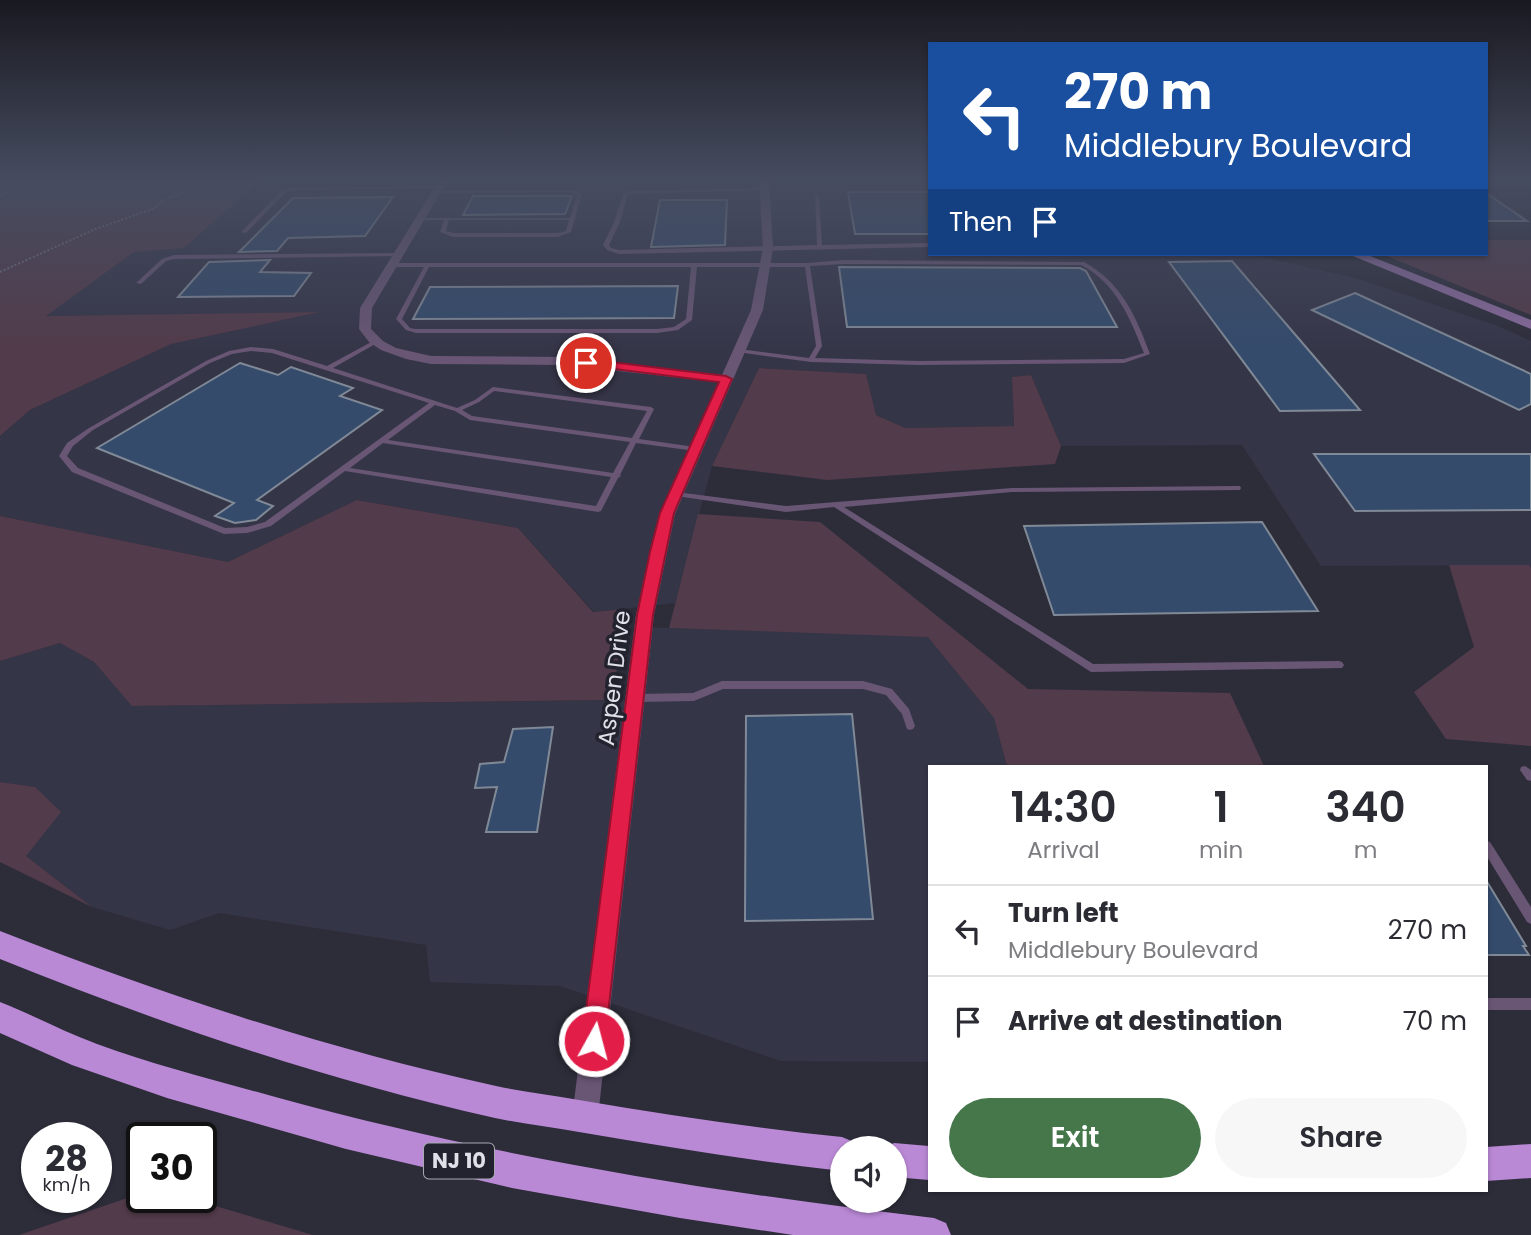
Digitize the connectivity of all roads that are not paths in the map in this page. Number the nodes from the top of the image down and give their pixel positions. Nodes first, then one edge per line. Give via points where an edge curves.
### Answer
1 (409, 238) edge
2 (610, 238) edge
3 (766, 238) edge
4 (819, 238) edge
5 (928, 245) edge
6 (820, 247) junction
7 (767, 256) junction
8 (1359, 256) edge
9 (395, 260) junction
10 (694, 265) junction
11 (807, 265) junction
12 (427, 266) junction
13 (139, 283) dead end
14 (1531, 325) edge
15 (375, 342) junction
16 (739, 351) junction
17 (811, 360) junction
18 (328, 368) junction
19 (726, 379) junction
20 (433, 403) junction
21 (457, 410) junction
22 (382, 441) junction
23 (636, 441) junction
24 (695, 449) junction
25 (344, 469) junction
26 (617, 476) junction
27 (1237, 488) dead end
28 (676, 494) junction
29 (837, 506) junction
30 (1339, 665) dead end
31 (637, 698) junction
32 (910, 726) dead end
33 (1488, 849) edge
34 (1531, 918) edge
35 (0, 945) edge
36 (1488, 1004) edge
37 (1531, 1004) edge
38 (0, 1017) edge
39 (585, 1117) junction
40 (830, 1152) edge
41 (907, 1161) edge
42 (1531, 1161) edge
43 (928, 1163) edge
44 (1488, 1164) edge
45 (934, 1235) edge

1 - 9 street
2 - 7 lane via 606,245 619,252
3 - 7 street, Aspen Drive
4 - 6 lane
5 - 6 lane
6 - 7 lane
7 - 10 lane
7 - 11 lane
7 - 16 street, Aspen Drive via 757,310
8 - 14 street
9 - 12 lane
9 - 13 lane via 174,257 164,260
9 - 15 street via 362,315 364,328
10 - 12 lane
10 - 12 lane via 689,320 676,329 472,333 416,331 400,319
11 - 17 lane via 819,346
11 - 17 lane via 1083,263 1096,268 1112,285 1147,354 1124,360
15 - 18 lane
15 - 19 street via 423,359 561,361
16 - 17 lane
16 - 19 street, Aspen Drive
18 - 20 lane
18 - 25 lane via 273,351 231,352 91,429 63,456 75,470 223,531 268,524
19 - 24 street, Aspen Drive
20 - 21 lane
20 - 22 lane
21 - 23 lane via 470,418
21 - 23 lane via 493,389 650,409
22 - 25 lane
22 - 26 lane
23 - 24 lane
23 - 26 lane
24 - 28 street, Aspen Drive
25 - 26 lane via 598,509
27 - 29 lane via 1012,490
28 - 29 lane via 786,509
28 - 31 street, Aspen Drive via 657,552
29 - 30 lane via 1091,668
31 - 32 lane via 694,698 722,685 863,685 890,692 906,712
31 - 39 street, Aspen Drive
33 - 34 lane
35 - 39 highway via 175,1013 268,1043 498,1103
36 - 37 lane
38 - 45 highway, NJ 10 via 74,1051 216,1097 429,1155 600,1189 802,1221
39 - 40 highway
41 - 43 highway
42 - 44 highway

